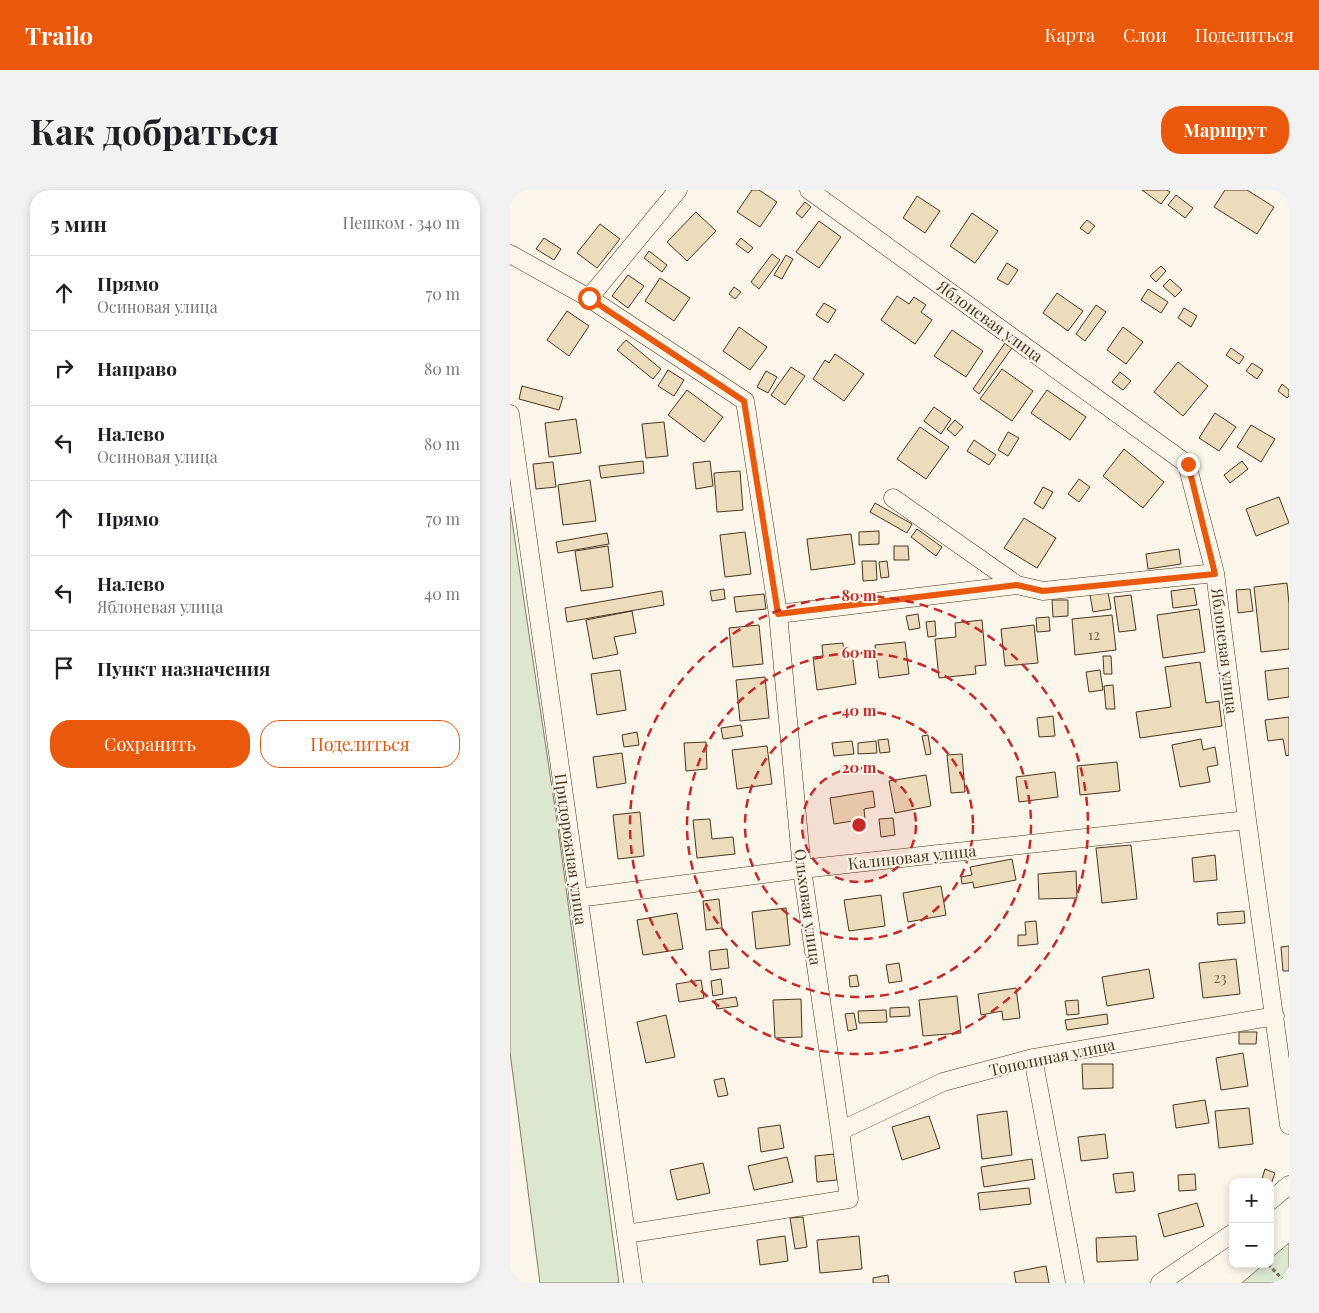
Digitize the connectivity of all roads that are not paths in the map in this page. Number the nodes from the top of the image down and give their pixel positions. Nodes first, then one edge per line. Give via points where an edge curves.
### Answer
1 (678, 190) edge
2 (808, 190) edge
3 (510, 254) edge
4 (589, 298) junction
5 (510, 414) edge
6 (893, 498) dead end
7 (1215, 574) junction
8 (1017, 585) junction
9 (778, 614) junction
10 (1247, 820) junction
11 (802, 869) junction
12 (578, 898) junction
13 (1274, 1016) junction
14 (1033, 1058) junction
15 (1289, 1125) edge
16 (840, 1131) junction
17 (1289, 1185) edge
18 (1274, 1198) edge
19 (626, 1234) junction
20 (1229, 1236) edge
21 (632, 1283) edge
22 (1075, 1283) edge
23 (1160, 1283) edge

1 - 4 street
2 - 7 street, Яблоневая улица via 1188,464
3 - 4 street
4 - 9 street, Ольховая улица via 744,401
5 - 12 street, Придорожная улица
6 - 8 street
7 - 8 street via 1043,591
7 - 10 street, Яблоневая улица
8 - 9 street
9 - 11 street, Ольховая улица
10 - 11 street, Калиновая улица
10 - 13 street, Яблоневая улица
11 - 12 street, Калиновая улица
11 - 16 street, Ольховая улица
12 - 19 street, Придорожная улица
13 - 14 street, Тополиная улица
13 - 15 street, Яблоневая улица
14 - 16 street, Тополиная улица via 943,1082
14 - 22 street
16 - 19 street, Ольховая улица via 849,1199
17 - 18 street
19 - 21 street, Придорожная улица
20 - 23 street

